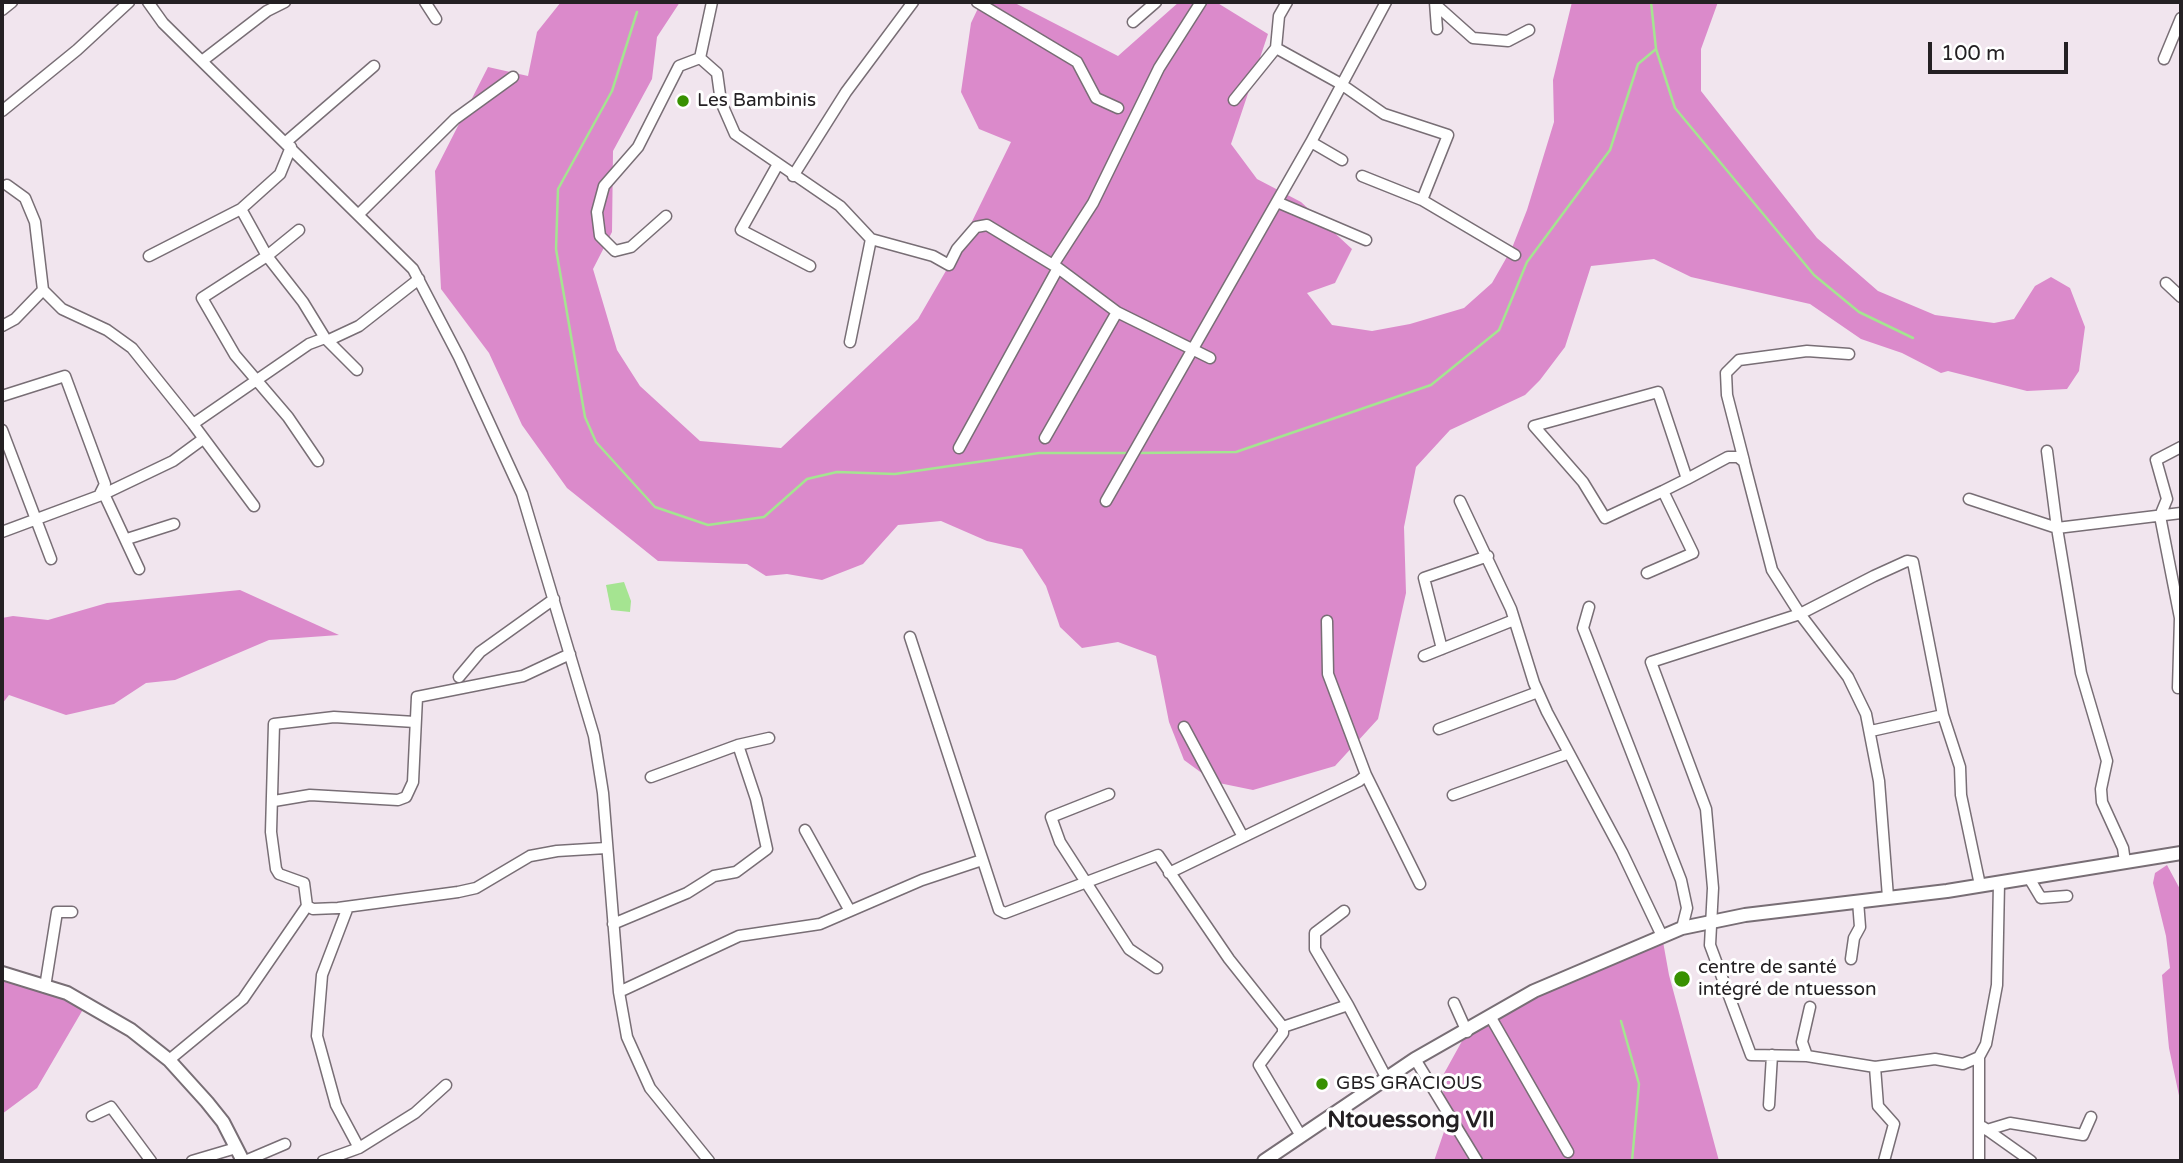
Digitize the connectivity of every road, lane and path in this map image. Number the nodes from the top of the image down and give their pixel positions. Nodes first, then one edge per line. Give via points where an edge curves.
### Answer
1 (12, 2) edge
2 (129, 2) edge
3 (148, 2) edge
4 (285, 2) edge
5 (425, 2) edge
6 (712, 2) edge
7 (914, 2) edge
8 (977, 2) edge
9 (1156, 2) edge
10 (1201, 2) edge
11 (1287, 2) edge
12 (1386, 2) edge
13 (1435, 4) edge
14 (2, 10) edge
15 (2181, 18) edge
16 (436, 19) dead end
17 (1133, 22) dead end
18 (1437, 29) dead end
19 (1529, 30) dead end
20 (1276, 48) junction
21 (700, 58) junction
22 (2164, 59) dead end
23 (202, 61) junction
24 (374, 66) dead end
25 (513, 77) dead end
26 (1341, 84) junction
27 (1234, 100) dead end
28 (1118, 108) dead end
29 (2, 111) edge
30 (1311, 142) junction
31 (288, 144) junction
32 (1342, 160) dead end
33 (778, 164) junction
34 (793, 176) junction
35 (1362, 176) dead end
36 (7, 185) dead end
37 (1422, 200) junction
38 (1277, 202) junction
39 (242, 209) junction
40 (359, 214) junction
41 (666, 216) dead end
42 (299, 230) dead end
43 (871, 239) junction
44 (1366, 240) dead end
45 (1515, 255) dead end
46 (149, 256) dead end
47 (267, 256) junction
48 (810, 266) dead end
49 (1055, 266) junction
50 (419, 279) junction
51 (2166, 283) dead end
52 (43, 290) junction
53 (2181, 297) edge
54 (1117, 312) junction
55 (2, 327) edge
56 (327, 339) junction
57 (850, 342) dead end
58 (1194, 348) junction
59 (1849, 355) dead end
60 (1210, 358) dead end
61 (357, 370) dead end
62 (258, 379) junction
63 (2, 396) edge
64 (193, 424) junction
65 (2, 430) edge
66 (1045, 438) dead end
67 (203, 439) junction
68 (2181, 447) edge
69 (959, 449) dead end
70 (2047, 451) dead end
71 (318, 461) dead end
72 (1744, 462) junction
73 (1687, 479) junction
74 (1663, 491) junction
75 (102, 494) junction
76 (1969, 499) dead end
77 (1107, 501) dead end
78 (1460, 501) dead end
79 (254, 506) dead end
80 (2181, 513) edge
81 (2160, 516) junction
82 (36, 518) junction
83 (174, 523) dead end
84 (2057, 528) junction
85 (2, 532) edge
86 (127, 539) junction
87 (1488, 556) junction
88 (51, 559) dead end
89 (139, 569) dead end
90 (1647, 573) dead end
91 (554, 600) junction
92 (1590, 607) dead end
93 (1800, 614) junction
94 (1514, 620) junction
95 (1327, 621) dead end
96 (910, 637) dead end
97 (1442, 649) junction
98 (570, 654) junction
99 (1424, 656) dead end
100 (458, 677) dead end
101 (2178, 688) dead end
102 (1538, 692) junction
103 (1943, 716) junction
104 (415, 722) junction
105 (1184, 727) dead end
106 (1439, 729) dead end
107 (1871, 732) junction
108 (769, 738) dead end
109 (738, 745) junction
110 (1567, 754) junction
111 (1366, 775) junction
112 (651, 777) dead end
113 (1109, 794) dead end
114 (1453, 795) dead end
115 (274, 801) junction
116 (805, 830) dead end
117 (1243, 837) junction
118 (607, 848) junction
119 (2181, 853) edge
120 (982, 860) junction
121 (2125, 862) junction
122 (1169, 873) junction
123 (2029, 878) junction
124 (1086, 882) junction
125 (1999, 883) junction
126 (1420, 884) dead end
127 (1980, 885) junction
128 (2067, 896) dead end
129 (1888, 897) junction
130 (1858, 901) junction
131 (307, 906) junction
132 (348, 907) junction
133 (850, 911) junction
134 (1344, 911) dead end
135 (72, 912) dead end
136 (1712, 920) junction
137 (613, 924) junction
138 (1682, 928) junction
139 (1662, 936) junction
140 (1852, 959) dead end
141 (1157, 968) dead end
142 (2, 973) edge
143 (45, 986) junction
144 (619, 992) junction
145 (1454, 1003) dead end
146 (1348, 1005) junction
147 (1810, 1007) dead end
148 (1490, 1016) junction
149 (1283, 1027) junction
150 (1467, 1032) junction
151 (1772, 1055) junction
152 (1807, 1056) junction
153 (1979, 1057) junction
154 (1415, 1059) junction
155 (169, 1060) junction
156 (1875, 1066) junction
157 (1387, 1079) junction
158 (446, 1085) dead end
159 (1769, 1105) dead end
160 (92, 1116) dead end
161 (2091, 1117) dead end
162 (1983, 1127) junction
163 (1301, 1136) junction
164 (285, 1144) dead end
165 (236, 1148) junction
166 (359, 1148) junction
167 (1568, 1152) dead end
168 (151, 1161) edge
169 (192, 1161) edge
170 (244, 1161) edge
171 (323, 1161) edge
172 (709, 1161) edge
173 (1265, 1161) edge
174 (1476, 1161) edge
175 (1884, 1161) edge
176 (1979, 1161) edge
177 (2031, 1161) edge

1 - 14 street
2 - 29 street
3 - 23 street
4 - 23 street
5 - 16 street
6 - 21 street
7 - 34 street via 846,92
8 - 28 street via 1077,62 1096,98
9 - 17 street
10 - 49 street via 1159,68 1093,202
11 - 20 street via 1279,16
12 - 26 street
13 - 18 street
13 - 19 street via 1473,38 1508,41
15 - 22 street
20 - 26 street
20 - 27 street
21 - 33 street via 717,73 721,102 735,134
21 - 41 street via 678,66 638,147 604,186 597,212 600,236 615,251 631,247
23 - 31 street
24 - 31 street
25 - 40 street via 455,119
26 - 30 street
26 - 37 street via 1384,114 1447,135
30 - 32 street
30 - 38 street
31 - 39 street via 280,174
31 - 40 street
33 - 34 street
33 - 48 street via 741,230
34 - 43 street via 840,206
35 - 37 street
36 - 52 street via 25,198 35,222
37 - 45 street
38 - 44 street
38 - 58 street
39 - 46 street
39 - 47 street
40 - 50 street
42 - 47 street
43 - 49 street via 949,265 957,248 983,225
43 - 57 street
47 - 56 street
47 - 62 street via 202,298 235,355
49 - 54 street
49 - 69 street
50 - 56 street via 359,326
50 - 91 street via 513,472
51 - 53 street
52 - 55 street
52 - 64 street via 62,309 107,330 132,348
54 - 58 street
54 - 66 street
56 - 61 street
56 - 62 street via 309,344
58 - 60 street
58 - 77 street
59 - 72 street via 1807,351 1739,360 1726,373
62 - 64 street
62 - 71 street
63 - 75 street via 65,376 105,484
64 - 67 street
65 - 82 street
67 - 75 street via 173,461
67 - 79 street
68 - 81 street via 2156,460 2167,499
70 - 84 street
72 - 73 street via 1728,457
72 - 93 street via 1772,570
73 - 74 street
73 - 74 street via 1658,391 1534,426 1583,482 1605,518
74 - 90 street via 1693,553
75 - 82 street
75 - 86 street
76 - 84 street
78 - 87 street
80 - 81 street
81 - 84 street
81 - 101 street via 2180,618
82 - 85 street
82 - 88 street
83 - 86 street
84 - 121 street via 2081,673 2107,761 2102,802
86 - 89 street
87 - 94 street
87 - 97 street via 1424,578
91 - 98 street
91 - 100 street via 480,652
92 - 138 street via 1583,628 1681,880 1687,908
93 - 103 street via 1874,576 1913,562
93 - 107 street via 1860,696
93 - 136 street via 1651,662 1706,809
94 - 97 street
94 - 102 street
95 - 111 street via 1328,674
96 - 120 street
97 - 99 street
98 - 104 street via 523,676 416,697
98 - 118 street via 598,754
102 - 106 street
102 - 110 street
103 - 107 street
103 - 127 street via 1960,767 1961,795
104 - 115 street via 414,782 406,797 310,795
104 - 115 street via 334,717 274,724
105 - 117 street
107 - 129 street via 1882,801
108 - 109 street
109 - 112 street
109 - 137 street via 767,849 736,872 714,876 687,893
110 - 114 street
110 - 139 street
111 - 117 street
111 - 126 street
113 - 124 street via 1051,817 1060,842
115 - 131 street via 271,832 276,869 304,883
116 - 133 street
117 - 122 street
118 - 132 street via 530,856 470,890
118 - 137 street
119 - 121 street
120 - 124 street via 1003,913
120 - 133 street
121 - 123 street
122 - 124 street via 1153,854
122 - 149 street
123 - 125 street
123 - 128 street via 2041,898
124 - 141 street via 1129,949
125 - 127 street
125 - 153 street via 1997,985 1986,1044
127 - 129 street
129 - 130 street
130 - 136 street
130 - 140 street via 1860,927
131 - 132 street
131 - 155 street via 243,999
132 - 166 street via 322,975 317,1036 337,1105
133 - 144 street via 820,924 739,936
134 - 146 street via 1315,933 1315,949
135 - 143 street via 57,912
136 - 138 street
136 - 151 street via 1710,945 1751,1055
137 - 144 street
138 - 139 street
139 - 148 street via 1534,991
142 - 143 street
143 - 155 street via 113,1019
144 - 172 street via 638,1066 679,1127
145 - 150 street
146 - 149 street
146 - 157 street
147 - 152 street via 1801,1042
148 - 150 street
148 - 167 street
149 - 163 street via 1259,1065
150 - 154 street
151 - 152 street
151 - 159 street
152 - 156 street
153 - 156 street via 1964,1063 1935,1059
153 - 162 street
154 - 157 street
154 - 174 street
155 - 165 street via 221,1119
156 - 175 street via 1878,1106 1894,1124
157 - 163 street
158 - 166 street via 415,1113
160 - 168 street via 111,1107
161 - 162 street via 2083,1135 2010,1123
162 - 176 street
162 - 177 street
163 - 173 street
164 - 170 street
165 - 169 street
165 - 170 street
166 - 171 street

